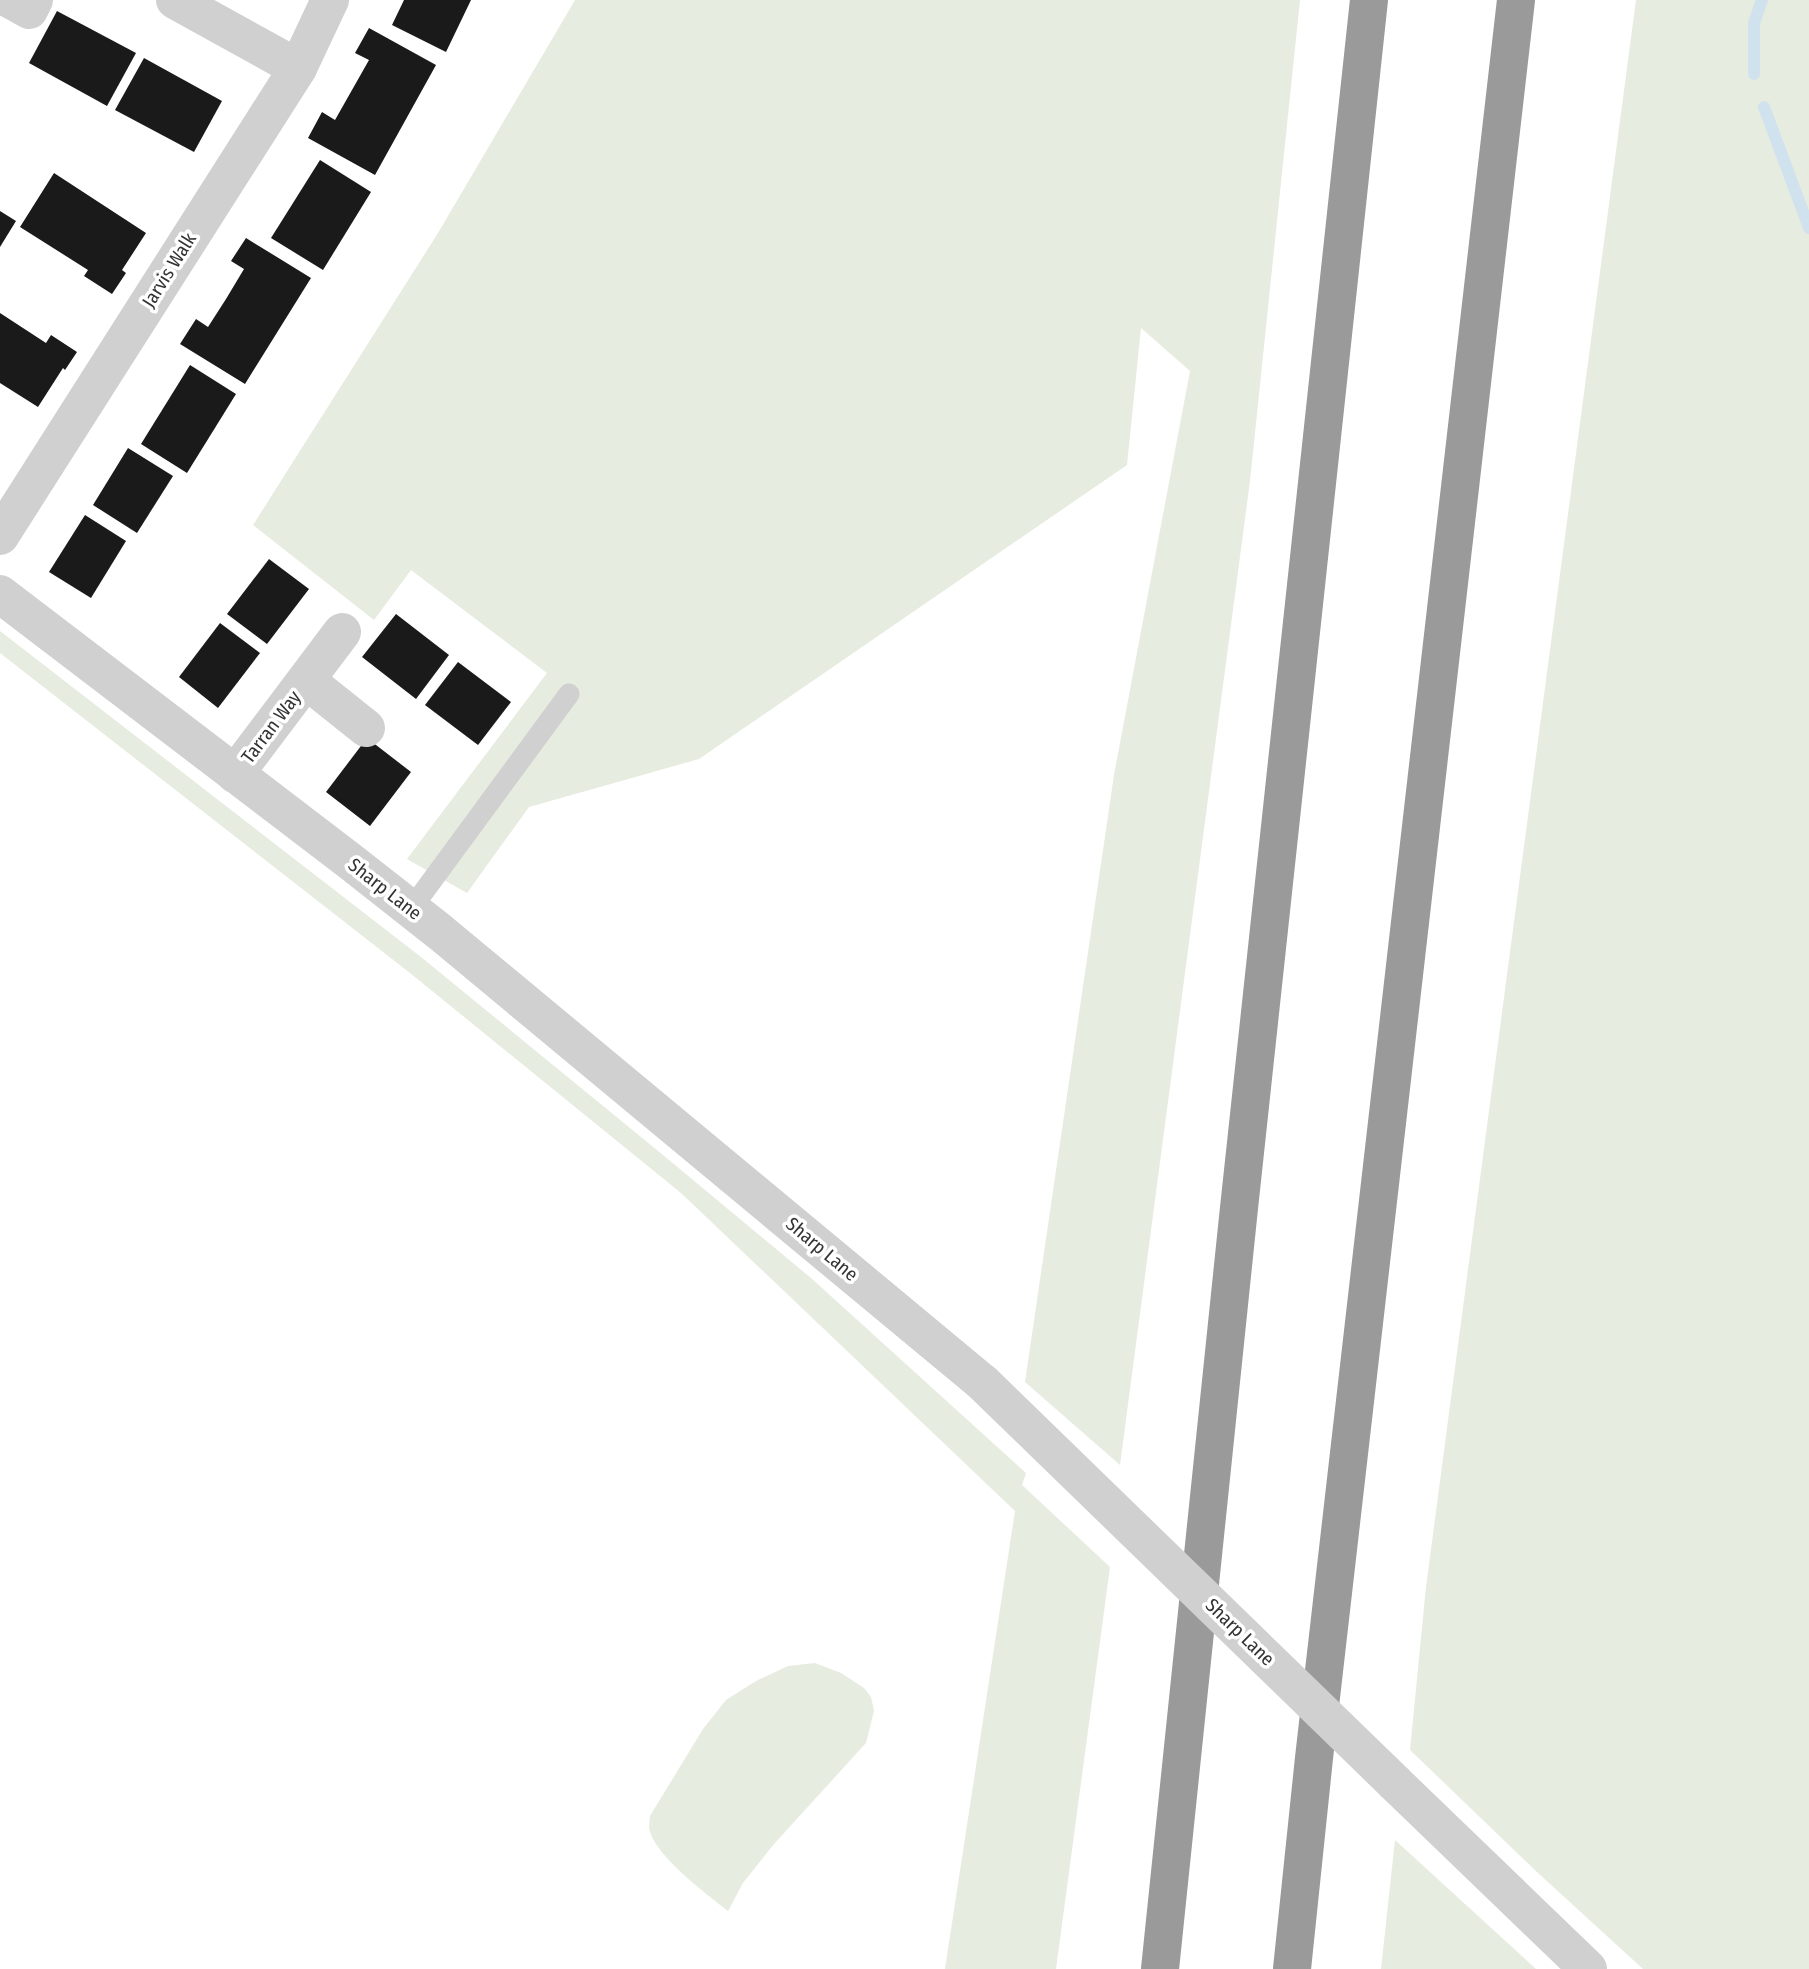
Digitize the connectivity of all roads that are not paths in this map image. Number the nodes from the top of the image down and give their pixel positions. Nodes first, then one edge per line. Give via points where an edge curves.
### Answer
1 (10, 0) edge
2 (34, 0) edge
3 (175, 0) edge
4 (330, 0) edge
5 (1369, 0) edge
6 (1516, 0) edge
7 (298, 68) junction
8 (0, 536) edge
9 (0, 594) edge
10 (342, 632) dead end
11 (306, 680) junction
12 (569, 694) dead end
13 (366, 728) dead end
14 (235, 774) junction
15 (411, 909) junction
16 (1160, 1969) edge
17 (1293, 1969) edge
18 (1588, 1969) edge

1 - 2 street via 29,10
3 - 7 street
4 - 7 street, Jarvis Walk
5 - 16 highway
6 - 17 highway
7 - 8 street, Jarvis Walk
9 - 14 street, Sharp Lane
10 - 11 street, Tarran Way
11 - 13 street, Tarran Way
11 - 14 street, Tarran Way
12 - 15 lane
14 - 15 street, Sharp Lane
15 - 18 street, Sharp Lane, bridge via 983,1383

